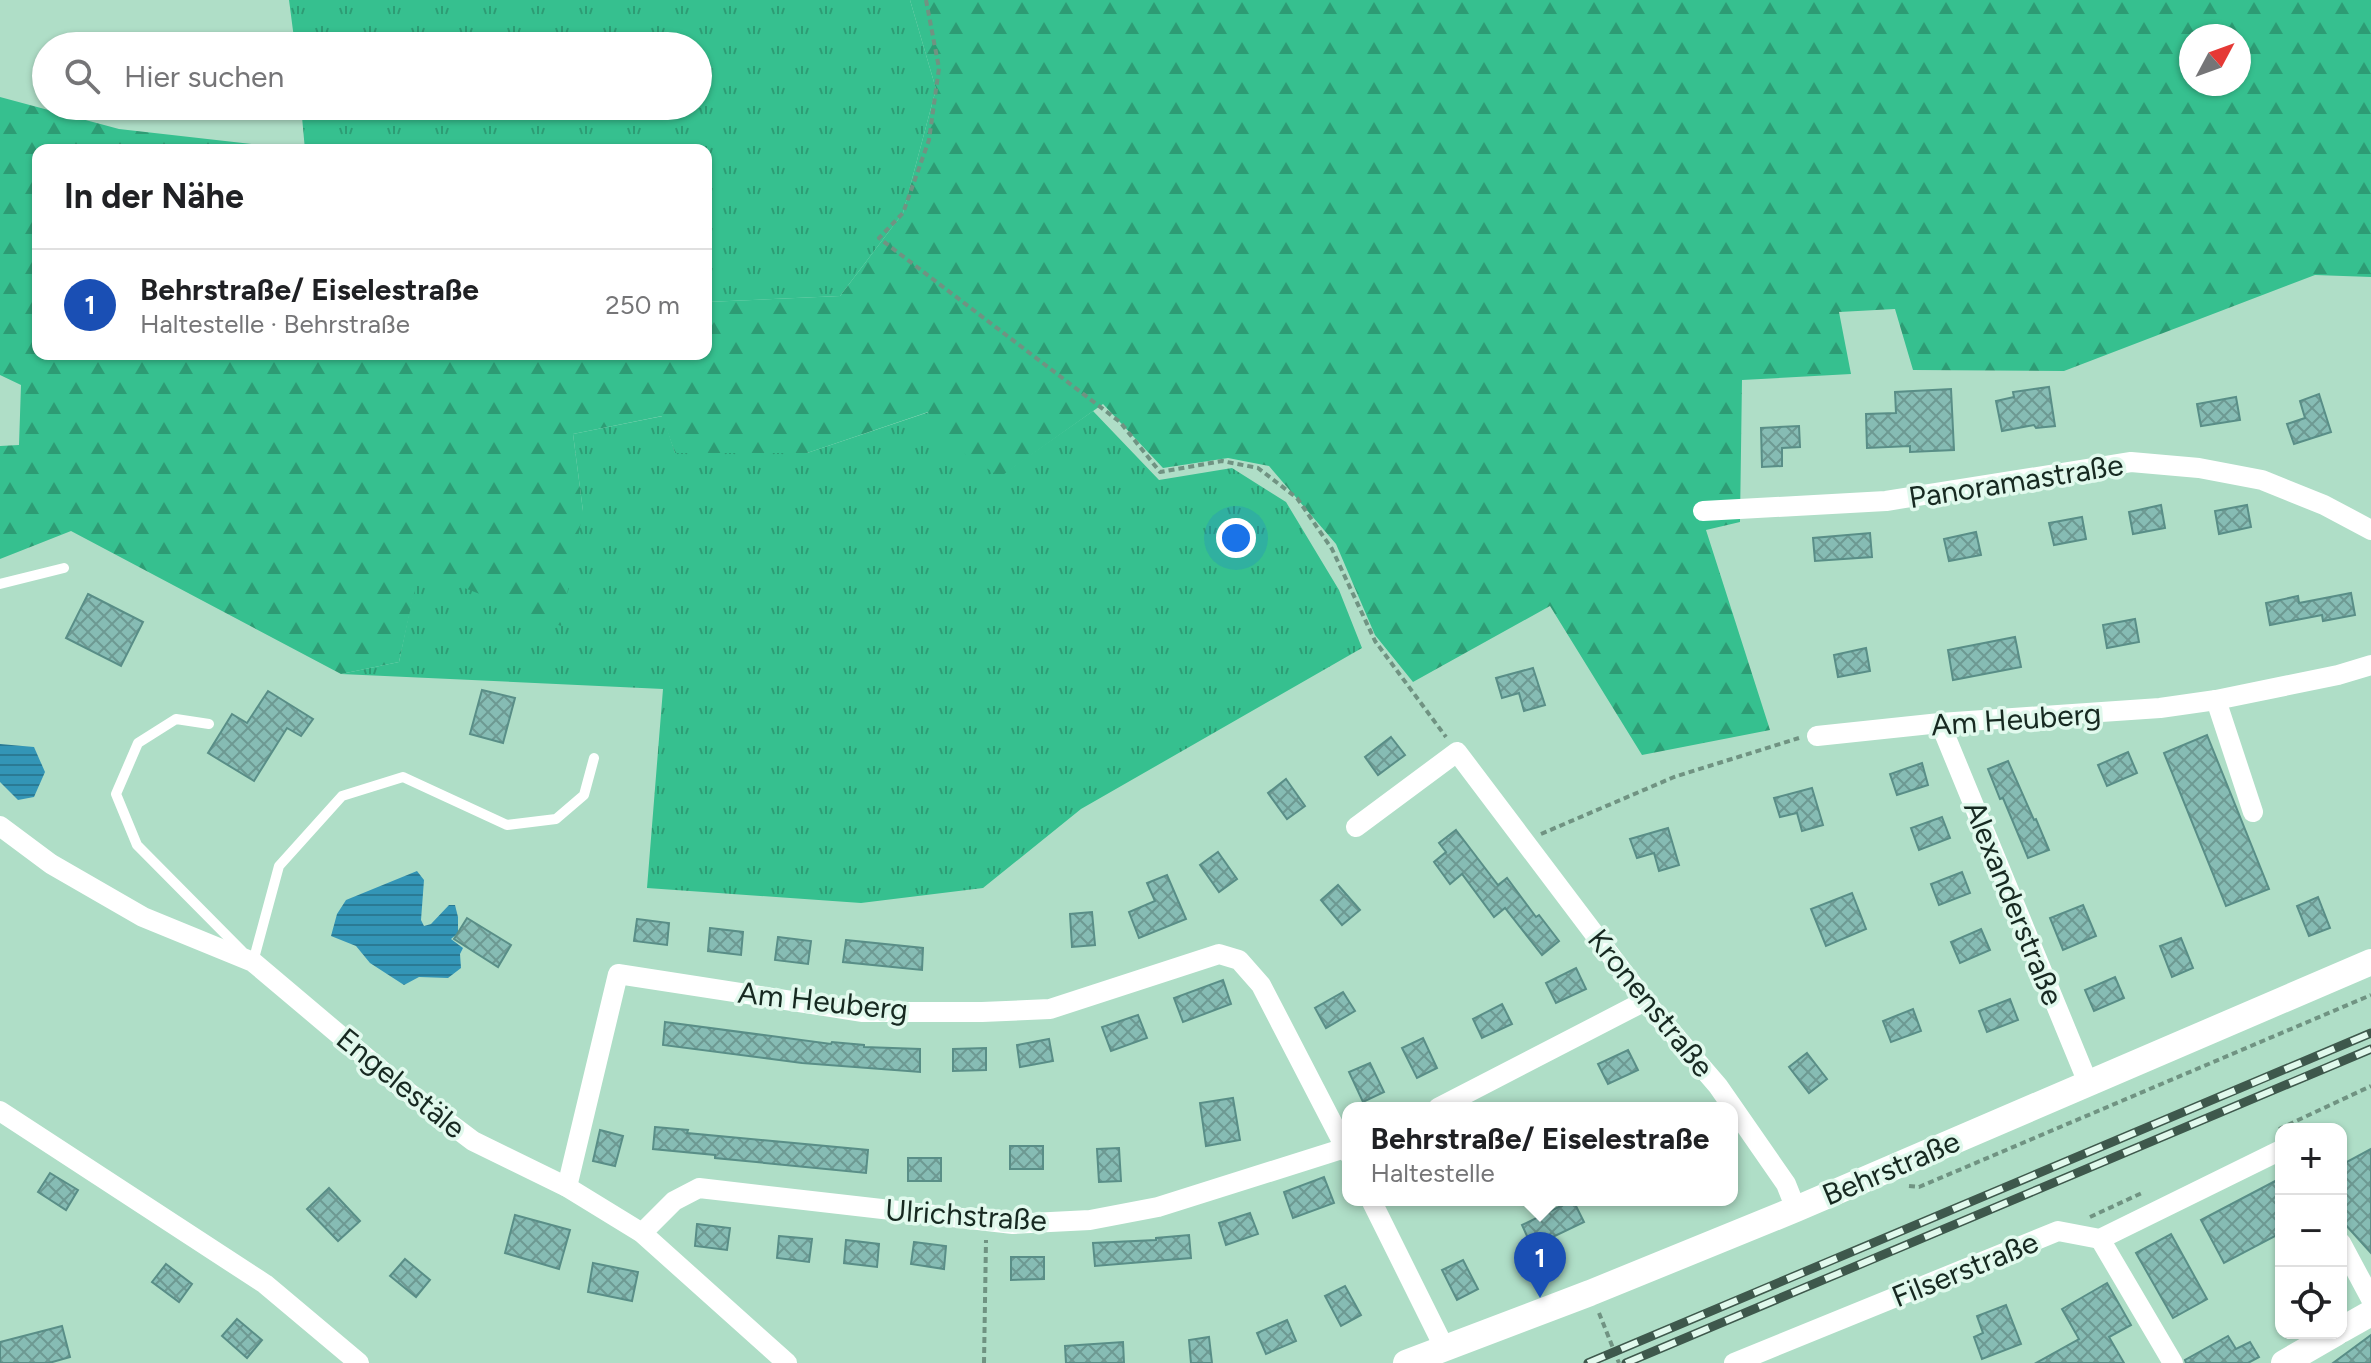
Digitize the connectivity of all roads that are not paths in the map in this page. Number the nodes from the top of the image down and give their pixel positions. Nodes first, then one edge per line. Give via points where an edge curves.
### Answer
1 (1703, 511) dead end
2 (2371, 530) edge
3 (64, 568) dead end
4 (0, 584) edge
5 (2371, 665) edge
6 (2216, 700) junction
7 (1940, 723) junction
8 (209, 724) dead end
9 (1817, 736) road end
10 (594, 758) dead end
11 (2253, 812) dead end
12 (0, 826) edge
13 (1356, 827) dead end
14 (253, 962) junction
15 (2371, 962) edge
16 (1645, 1001) junction
17 (2088, 1083) junction
18 (1450, 1102) edge
19 (1729, 1102) edge
20 (0, 1111) edge
21 (1738, 1115) edge
22 (1342, 1140) edge
23 (1342, 1152) edge
24 (2275, 1153) edge
25 (567, 1187) junction
26 (1374, 1206) edge
27 (1796, 1209) junction
28 (642, 1233) junction
29 (2100, 1239) junction
30 (2347, 1254) edge
31 (2371, 1299) edge
32 (2371, 1313) edge
33 (2347, 1327) edge
34 (2326, 1339) edge
35 (1445, 1349) junction
36 (359, 1363) edge
37 (787, 1363) edge
38 (1406, 1363) edge
39 (1734, 1363) edge
40 (2173, 1363) edge
41 (2284, 1363) edge

1 - 2 street, Panoramastraße via 1886,501 2131,462 2262,480
3 - 4 lane
5 - 6 street, Am Heuberg
6 - 7 street, Am Heuberg
6 - 11 street
7 - 9 street, Am Heuberg
7 - 17 street, Alexanderstraße
8 - 14 lane via 176,719 138,743 116,794 137,845
10 - 14 lane via 584,795 556,819 507,825 403,777 342,796 279,866
12 - 14 street, Engelestäle via 51,864 143,917
13 - 16 street, Kronenstraße via 1457,752
14 - 25 street, Engelestäle via 473,1141
15 - 17 street, Behrstraße
16 - 18 street
16 - 19 street, Kronenstraße
17 - 27 street, Behrstraße
20 - 36 street via 265,1284
21 - 27 street, Kronenstraße via 1786,1184
22 - 25 street, Am Heuberg via 1261,985 1239,960 1219,954 1050,1009 982,1012 863,1012 618,974
23 - 28 street, Ulrichstraße via 1158,1207 1090,1220 1013,1224 699,1188 674,1201
24 - 29 street
25 - 28 street, Engelestäle
26 - 35 street
27 - 35 street, Behrstraße
28 - 37 street, Engelestäle
29 - 39 street, Filserstraße via 2058,1231
29 - 40 street
30 - 31 street
32 - 33 street
34 - 41 street
35 - 38 street, Behrstraße

